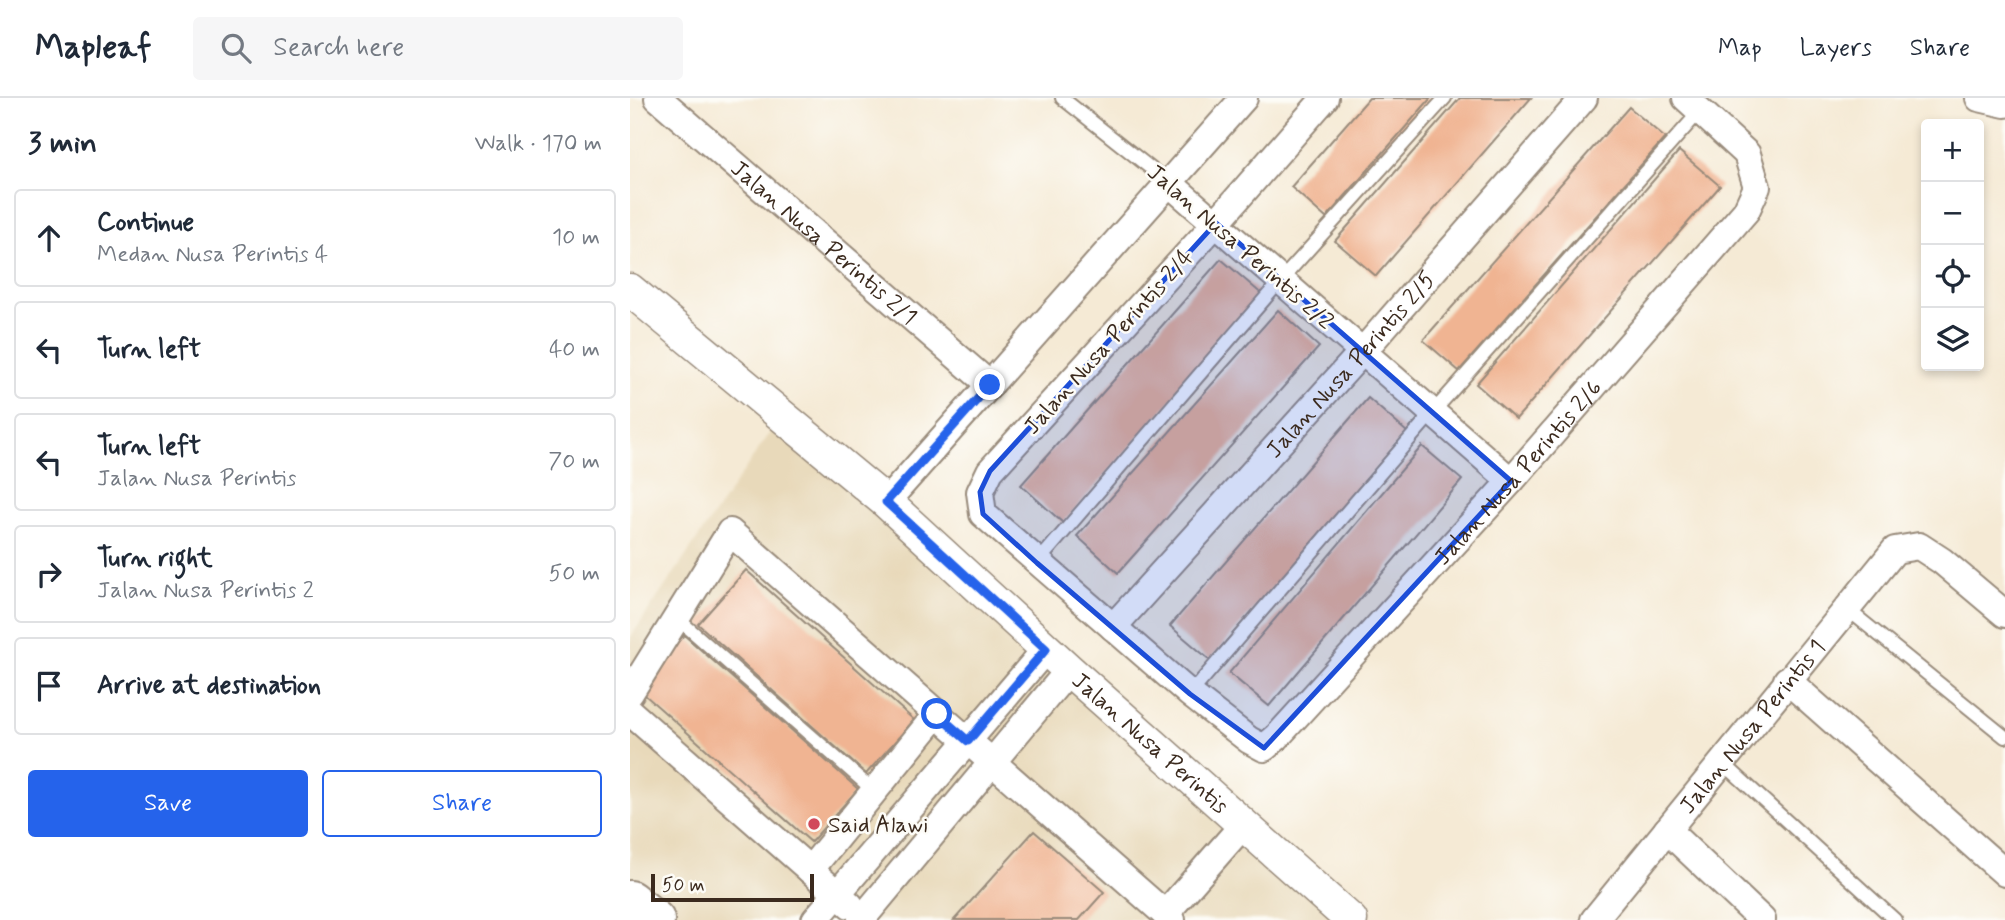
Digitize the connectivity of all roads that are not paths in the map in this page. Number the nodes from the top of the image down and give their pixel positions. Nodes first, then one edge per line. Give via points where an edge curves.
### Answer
1 (658, 98) edge
2 (1062, 98) edge
3 (1244, 98) edge
4 (1325, 98) edge
5 (1445, 98) edge
6 (1584, 98) edge
7 (1979, 98) edge
8 (2005, 104) edge
9 (1693, 105) edge
10 (1168, 182) junction
11 (1216, 223) junction
12 (1281, 280) junction
13 (630, 290) edge
14 (1363, 351) junction
15 (990, 385) junction
16 (1433, 412) junction
17 (1511, 481) junction
18 (886, 502) junction
19 (1037, 564) junction
20 (1846, 608) junction
21 (2005, 614) edge
22 (677, 618) junction
23 (1113, 627) junction
24 (1046, 649) junction
25 (1069, 670) junction
26 (1787, 680) junction
27 (630, 693) edge
28 (1190, 694) junction
29 (630, 712) edge
30 (937, 714) junction
31 (2005, 737) edge
32 (968, 741) junction
33 (993, 762) junction
34 (1722, 762) junction
35 (874, 791) junction
36 (1243, 825) junction
37 (1667, 830) junction
38 (810, 870) junction
39 (2005, 873) edge
40 (837, 894) junction
41 (630, 900) edge
42 (1159, 915) edge
43 (864, 919) edge
44 (1597, 919) edge
45 (655, 920) edge
46 (815, 920) edge
47 (1351, 920) edge
48 (1762, 920) edge
49 (1895, 920) edge

1 - 15 street, Jalan Nusa Perintis 2/1
2 - 10 lane, Jalan Nusa Perintis 2/2
3 - 10 street
4 - 11 street, Jalan Nusa Perintis 2/4
5 - 12 lane
6 - 14 street, Jalan Nusa Perintis 2/5
7 - 8 street
9 - 16 lane
9 - 17 street, Jalan Nusa Perintis 2/6 via 1747,154 1757,187 1746,211
10 - 11 street, Jalan Nusa Perintis 2/2
10 - 15 street
11 - 12 street, Jalan Nusa Perintis 2/2
11 - 19 street, Jalan Nusa Perintis 2/4 via 990,471 980,492 983,514
12 - 14 street, Jalan Nusa Perintis 2/2
12 - 19 lane
13 - 18 street, Jalan Nusa Perintis
14 - 16 street, Jalan Nusa Perintis 2/2
14 - 23 street, Jalan Nusa Perintis 2/5
15 - 18 street
16 - 17 street, Jalan Nusa Perintis 2/2
16 - 28 lane
17 - 28 street, Jalan Nusa Perintis 2/6 via 1264,748
18 - 24 street, Jalan Nusa Perintis
19 - 23 street
20 - 21 street, Jalan Nusa Perintis 1 via 1895,550 1919,546
20 - 26 street, Jalan Nusa Perintis 1
20 - 31 lane
22 - 27 street
22 - 30 street via 730,532
22 - 35 lane
23 - 28 street
24 - 25 street, Jalan Nusa Perintis
24 - 32 street
25 - 33 street
25 - 36 street, Jalan Nusa Perintis
26 - 34 street, Jalan Nusa Perintis 1
26 - 39 street
29 - 38 street
30 - 32 street
30 - 35 street
32 - 33 street
32 - 40 street
33 - 42 street
33 - 43 street
34 - 37 street, Jalan Nusa Perintis 1
34 - 49 lane
35 - 38 street
36 - 42 street
36 - 47 street, Jalan Nusa Perintis
37 - 44 street, Jalan Nusa Perintis 1
37 - 48 street
38 - 40 street
40 - 43 street
40 - 46 street
41 - 45 main road

